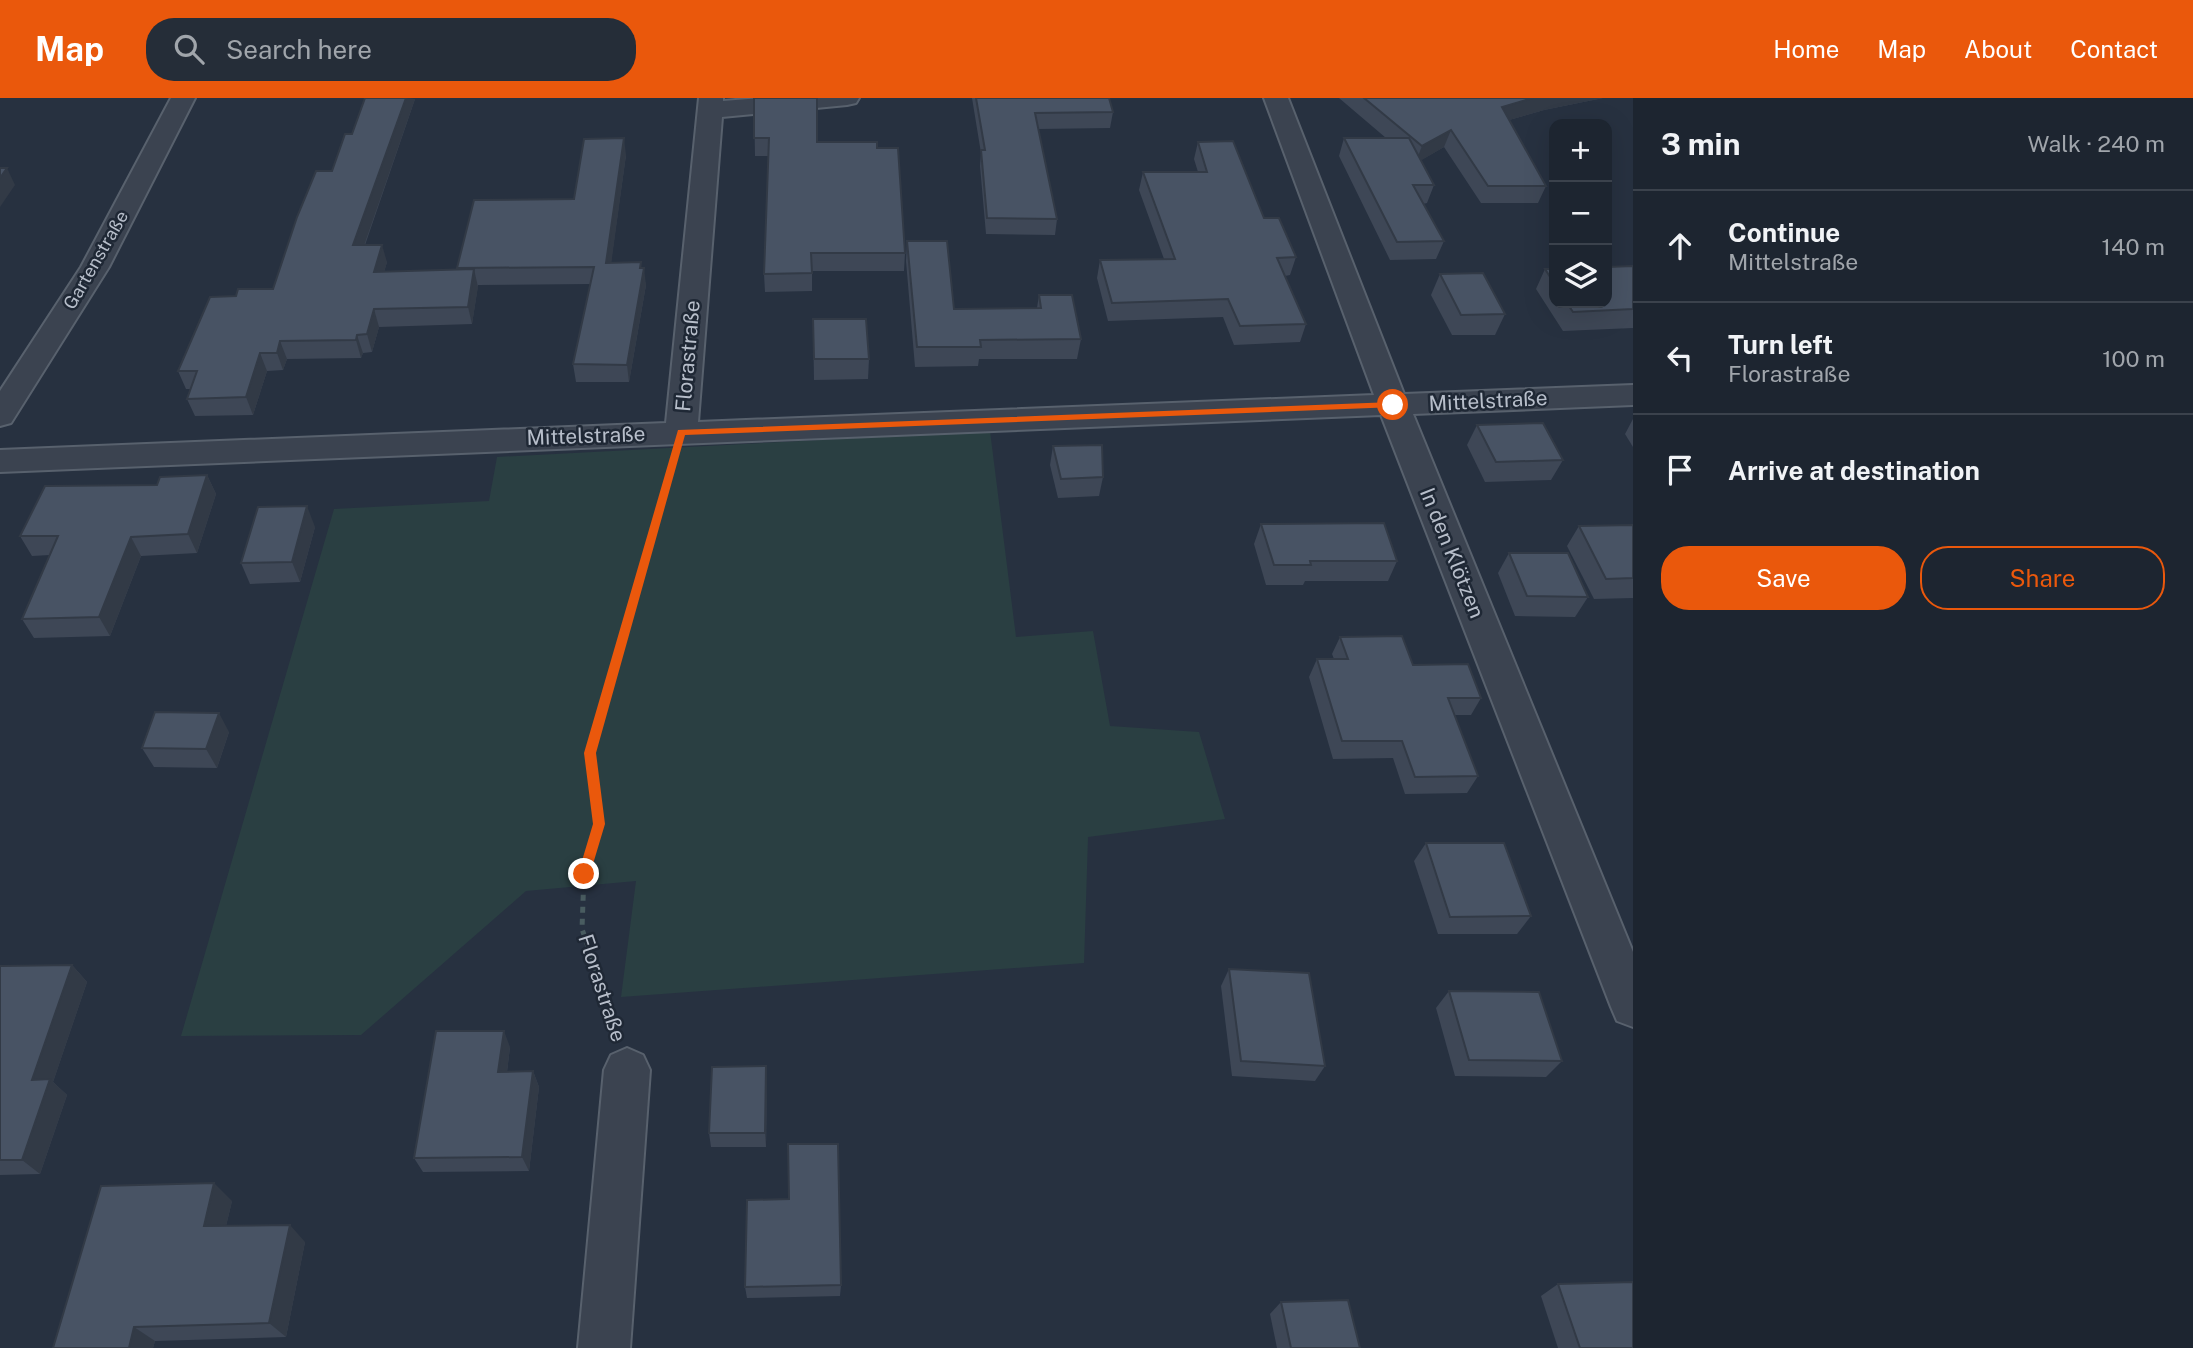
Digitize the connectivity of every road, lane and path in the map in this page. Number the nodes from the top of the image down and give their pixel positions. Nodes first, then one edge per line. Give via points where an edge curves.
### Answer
1 (183, 98) edge
2 (847, 98) edge
3 (1276, 98) edge
4 (710, 104) edge
5 (1633, 394) edge
6 (1393, 405) junction
7 (0, 416) edge
8 (681, 432) junction
9 (0, 461) edge
10 (1633, 1007) edge
11 (627, 1070) joint
12 (604, 1348) edge

1 - 7 street, Gartenstraße via 95,267
2 - 4 street
3 - 6 street, In den Klötzen
4 - 8 street, Florastraße
5 - 6 street, Mittelstraße
6 - 8 street, Mittelstraße
6 - 10 street, In den Klötzen
8 - 9 street, Mittelstraße
8 - 11 path, Florastraße via 590,753 599,824 584,874 582,929
11 - 12 street, Florastraße

